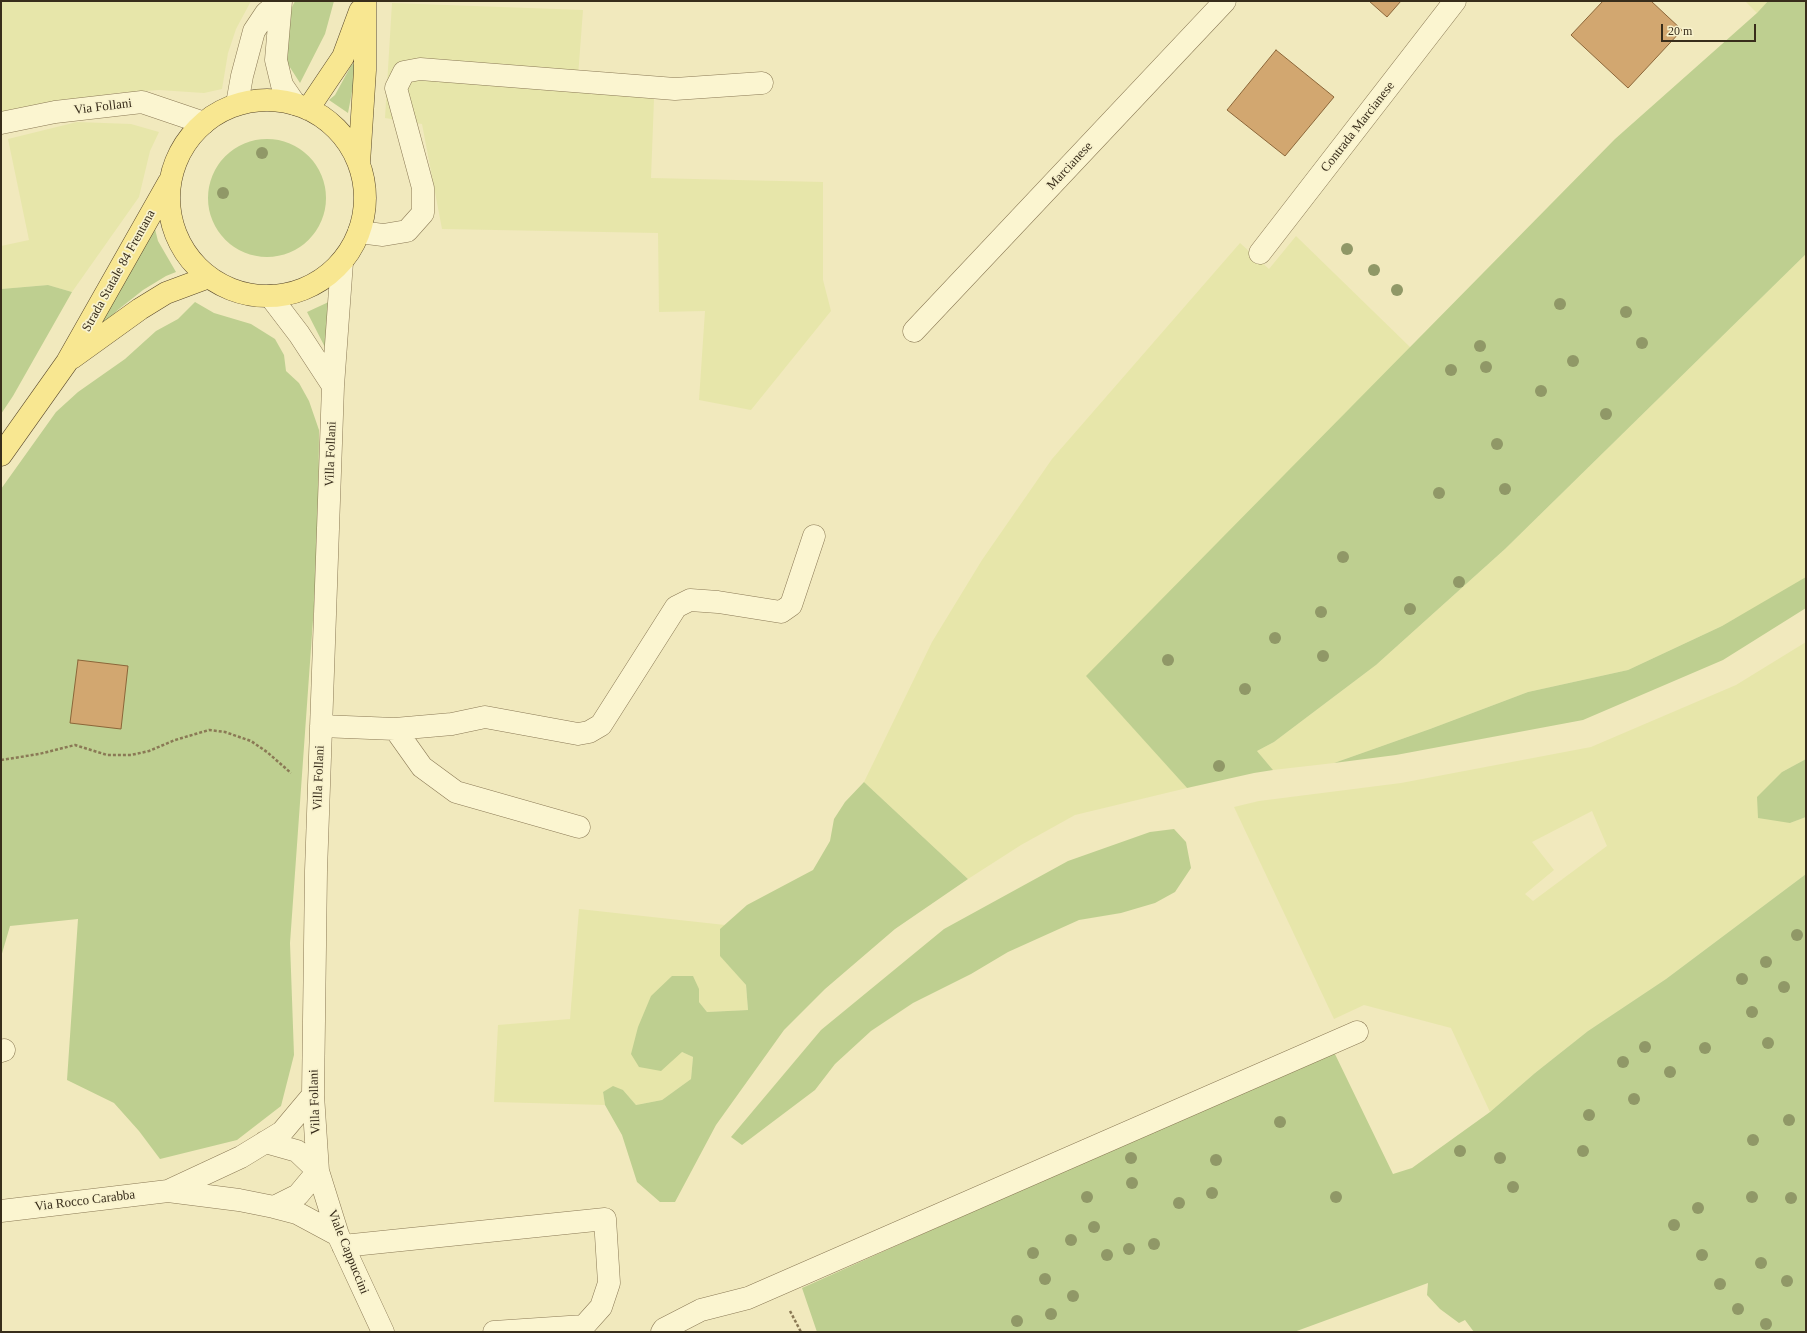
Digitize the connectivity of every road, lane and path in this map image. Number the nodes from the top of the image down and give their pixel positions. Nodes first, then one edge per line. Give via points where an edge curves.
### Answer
1 (281, 1) edge
2 (365, 1) edge
3 (1225, 1) edge
4 (1455, 1) edge
5 (762, 83) dead end
6 (237, 104) junction
7 (301, 106) junction
8 (1, 123) edge
9 (204, 123) junction
10 (359, 163) junction
11 (170, 179) junction
12 (359, 232) junction
13 (1260, 253) dead end
14 (342, 262) junction
15 (209, 277) junction
16 (270, 296) junction
17 (914, 332) dead end
18 (67, 362) junction
19 (333, 386) junction
20 (1, 455) edge
21 (814, 536) dead end
22 (321, 726) junction
23 (395, 729) junction
24 (1, 760) edge
25 (319, 783) junction
26 (579, 827) dead end
27 (1357, 1032) dead end
28 (313, 1095) junction
29 (265, 1142) junction
30 (318, 1171) junction
31 (168, 1191) junction
32 (274, 1207) junction
33 (1, 1211) edge
34 (341, 1240) junction
35 (383, 1332) edge
36 (494, 1332) edge
37 (662, 1332) edge

1 - 6 street via 266,13 254,31
1 - 7 street via 276,60 282,85
2 - 7 main road via 343,57
2 - 10 main road via 365,70
3 - 17 street, Marcianese
4 - 13 street, Contrada Marcianese
5 - 12 street via 675,89 420,69 404,72 396,88 423,188 423,213 407,231 384,235
6 - 7 main road via 265,100
6 - 9 main road via 219,112
7 - 10 main road via 330,122 347,140
8 - 9 street, Via Follani via 55,112 142,102
9 - 11 main road via 182,148
10 - 12 main road via 365,186 365,209
11 - 15 main road via 169,207 176,234 189,258
11 - 18 main road, Strada Statale 84 Frentana
12 - 14 main road
14 - 16 main road via 321,280 296,291
14 - 19 street, Villa Follani
15 - 16 main road via 238,291
15 - 18 main road, Strada Statale 84 Frentana via 166,293
16 - 19 street
18 - 20 main road, Strada Statale 84 Frentana
19 - 22 street, Villa Follani
21 - 23 street via 791,605 781,612 690,600 676,607 601,725 589,732 578,734 485,717 452,724
22 - 23 street
22 - 25 street, Villa Follani
23 - 26 street via 422,767 456,792
24 - 25 path via 75,745 107,755 131,755 209,730 251,741 293,774
25 - 28 street, Villa Follani
27 - 37 street via 748,1298 701,1310
28 - 29 street, Via Rocco Carabba via 282,1132
28 - 30 street, Villa Follani
29 - 30 street via 297,1151
29 - 31 street, Via Rocco Carabba via 241,1157
30 - 32 street via 298,1195
30 - 34 street, Viale Cappuccini
31 - 32 street, Via Rocco Carabba
31 - 33 street, Via Rocco Carabba
32 - 34 street, Via Rocco Carabba via 297,1213
34 - 35 street, Viale Cappuccini
34 - 36 street via 605,1219 609,1282 601,1307 584,1326

